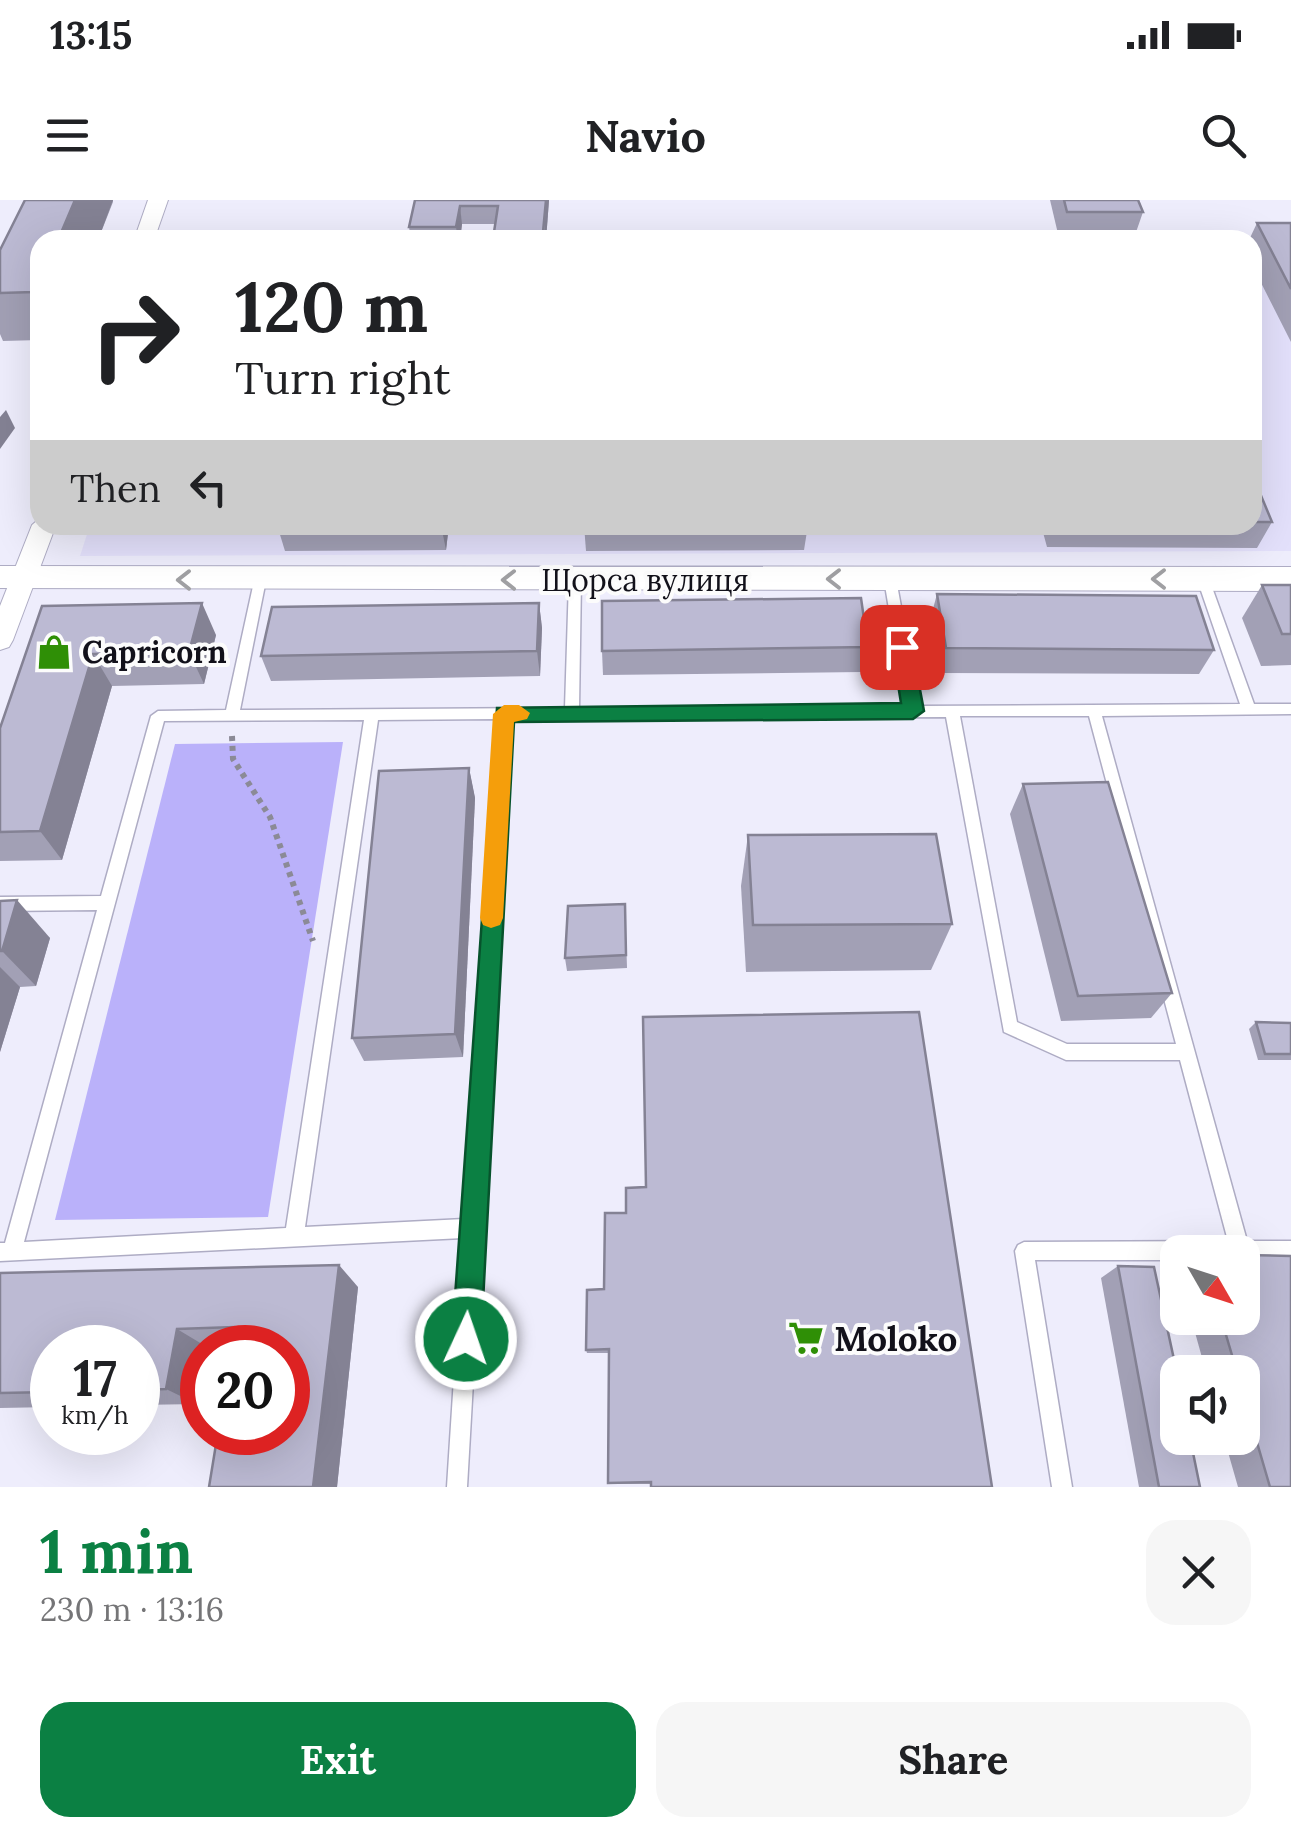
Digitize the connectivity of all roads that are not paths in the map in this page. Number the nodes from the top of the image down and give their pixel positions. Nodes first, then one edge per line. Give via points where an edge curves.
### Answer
1 (158, 200) edge
2 (148, 230) edge
3 (38, 535) edge
4 (12, 579) edge
5 (1203, 579) junction
6 (1291, 579) edge
7 (260, 580) junction
8 (574, 580) junction
9 (890, 580) junction
10 (0, 640) edge
11 (1291, 708) edge
12 (1249, 709) junction
13 (952, 710) junction
14 (1094, 710) junction
15 (913, 711) junction
16 (572, 713) junction
17 (372, 714) junction
18 (504, 714) junction
19 (232, 715) junction
20 (106, 903) junction
21 (0, 904) edge
22 (1186, 1052) junction
23 (473, 1228) junction
24 (1236, 1235) edge
25 (294, 1237) junction
26 (1160, 1250) edge
27 (1260, 1250) edge
28 (1291, 1250) edge
29 (6, 1252) edge
30 (457, 1487) edge
31 (1062, 1487) edge

1 - 2 street
3 - 4 street
7 -> 4 street, Щорса вулиця
4 - 10 street
5 - 6 street, Щорса вулиця
5 -> 9 street, Щорса вулиця
5 - 12 lane
8 -> 7 street, Щорса вулиця
7 - 19 lane
9 -> 8 street, Щорса вулиця
8 - 16 lane
9 - 15 lane
11 - 12 lane
12 - 14 lane
13 - 14 lane
13 - 15 lane
13 - 22 lane via 1010,1027 1066,1052
14 - 22 lane
15 - 16 lane
16 - 18 lane
17 - 18 lane
17 - 19 lane
17 - 25 lane
18 - 23 lane
19 - 20 lane via 158,716
20 - 21 lane
20 - 29 lane
22 - 24 lane
23 - 25 lane
23 - 30 lane
25 - 29 lane
26 - 31 lane via 1024,1251
27 - 28 lane

